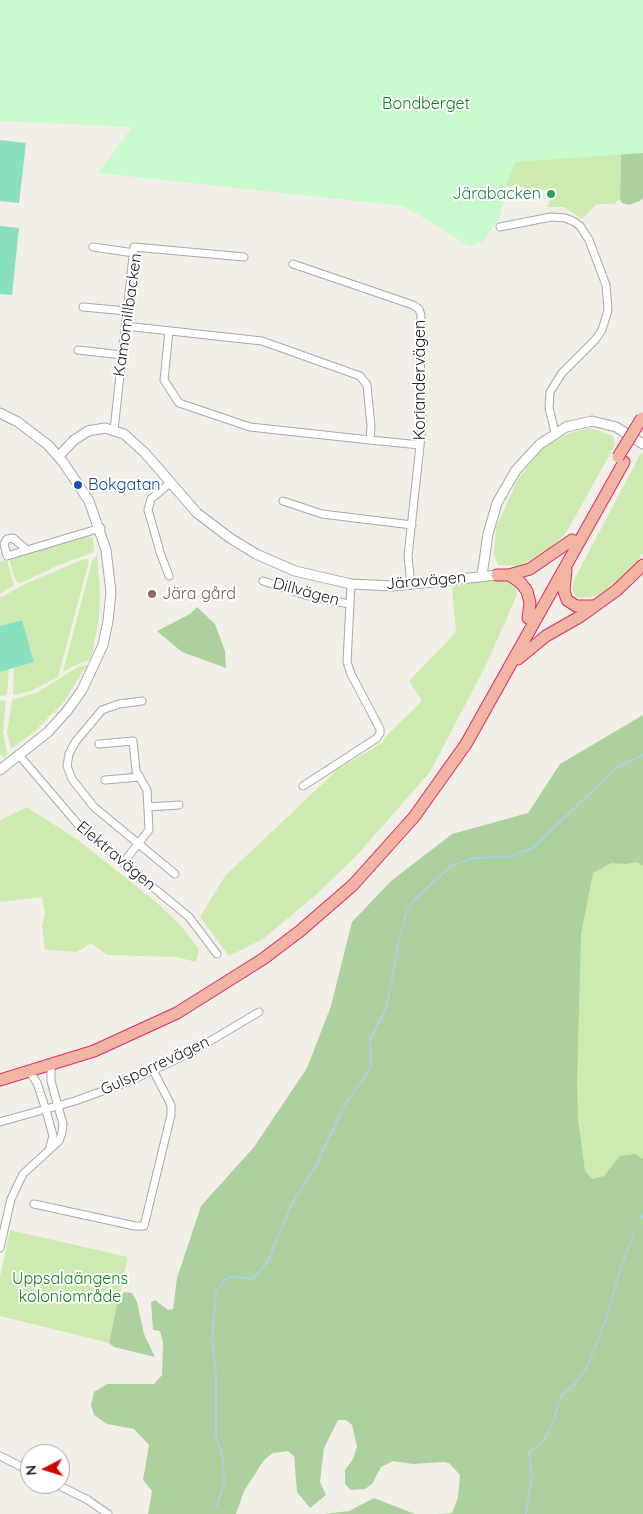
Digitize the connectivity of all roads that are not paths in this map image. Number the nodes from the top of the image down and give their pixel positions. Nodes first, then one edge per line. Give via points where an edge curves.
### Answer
1 (500, 226) dead end
2 (93, 247) dead end
3 (134, 253) junction
4 (244, 257) dead end
5 (293, 264) dead end
6 (83, 307) dead end
7 (127, 311) junction
8 (125, 326) junction
9 (169, 331) junction
10 (78, 350) dead end
11 (122, 355) junction
12 (1, 415) edge
13 (643, 417) edge
14 (114, 430) junction
15 (643, 430) edge
16 (555, 432) junction
17 (370, 440) junction
18 (643, 444) edge
19 (420, 446) junction
20 (59, 456) junction
21 (621, 459) junction
22 (170, 483) junction
23 (283, 500) dead end
24 (412, 525) junction
25 (101, 528) junction
26 (572, 540) junction
27 (27, 550) dead end
28 (567, 565) junction
29 (643, 565) edge
30 (482, 575) junction
31 (497, 575) joint
32 (509, 575) junction
33 (169, 576) dead end
34 (263, 581) dead end
35 (351, 584) junction
36 (411, 586) junction
37 (349, 604) junction
38 (596, 605) junction
39 (528, 618) junction
40 (511, 665) junction
41 (142, 701) dead end
42 (99, 744) dead end
43 (19, 755) junction
44 (0, 770) edge
45 (140, 777) junction
46 (105, 780) dead end
47 (302, 786) dead end
48 (179, 805) dead end
49 (148, 808) junction
50 (138, 844) junction
51 (123, 862) junction
52 (175, 874) dead end
53 (217, 954) dead end
54 (259, 1012) dead end
55 (51, 1066) junction
56 (154, 1070) junction
57 (0, 1072) edge
58 (30, 1072) junction
59 (0, 1080) edge
60 (57, 1106) junction
61 (46, 1110) junction
62 (0, 1122) edge
63 (49, 1149) junction
64 (34, 1204) dead end
65 (0, 1248) edge
66 (0, 1456) edge
67 (20, 1466) edge
68 (70, 1491) edge
69 (108, 1514) edge

1 - 16 street via 551,217 573,221 589,240 606,285 608,310 602,330 562,373 550,392 549,408
2 - 3 street
3 - 4 street, Kamomillbacken via 134,247
3 - 7 street, Kamomillbacken
5 - 19 street, Koriandervägen via 419,309
6 - 7 street
7 - 8 street, Kamomillbacken
8 - 9 street
8 - 11 street, Kamomillbacken
9 - 17 street via 262,341 360,376 366,385
9 - 17 street via 164,380 179,403 250,427
10 - 11 street
11 - 14 street, Kamomillbacken
12 - 20 street via 36,435
13 - 21 highway, bridge
14 - 20 street via 88,431
14 - 22 street, Järavägen via 133,441
15 - 21 highway
16 - 18 street via 574,424 600,422 616,427
16 - 30 street via 516,470 497,503
17 - 19 street
19 - 24 street, Koriandervägen
20 - 25 street via 89,501
21 - 26 highway
21 - 28 highway
22 - 33 street via 151,499 148,510 160,556
22 - 35 street, Järavägen via 197,513 256,554 295,571
23 - 24 street via 322,514
24 - 36 street, Koriandervägen via 408,556
25 - 27 street
25 - 43 street via 111,592 103,645 82,690 67,711 48,732
26 - 32 highway via 537,566
26 - 39 highway
28 - 38 highway via 564,591 567,600 576,606
28 - 40 highway
29 - 38 highway
30 - 31 street, Järavägen
30 - 36 street, Järavägen
31 - 32 highway
32 - 39 highway via 527,591 530,603
34 - 37 street, Dillvägen via 305,595
35 - 36 street, Järavägen
35 - 37 street
37 - 47 street via 347,662 380,733
38 - 40 highway via 546,636
39 - 57 highway via 461,737 423,794 363,864 311,912 243,964 173,1007 85,1046
40 - 55 highway via 466,744 428,798 388,848 324,911 263,959 199,1000 118,1041
41 - 50 street via 102,710 76,741 67,758 72,779 88,800
42 - 45 street via 133,741 136,771
43 - 44 street
43 - 51 street, Elektravägen via 81,828
45 - 46 street
45 - 49 street via 148,790
48 - 49 street
49 - 50 street via 149,830
50 - 51 street
50 - 52 street
51 - 53 street, Elektravägen via 189,917
54 - 56 street, Gulsporrevägen via 190,1053
55 - 58 highway
55 - 60 street via 50,1080
56 - 60 street, Gulsporrevägen
56 - 64 street via 170,1105 171,1115 144,1226
58 - 59 highway
58 - 61 street
60 - 61 street, Gulsporrevägen
60 - 63 street via 63,1124 62,1133
61 - 62 street, Gulsporrevägen
61 - 63 street via 53,1136
63 - 65 street via 22,1174 7,1213
66 - 67 street
68 - 69 street

